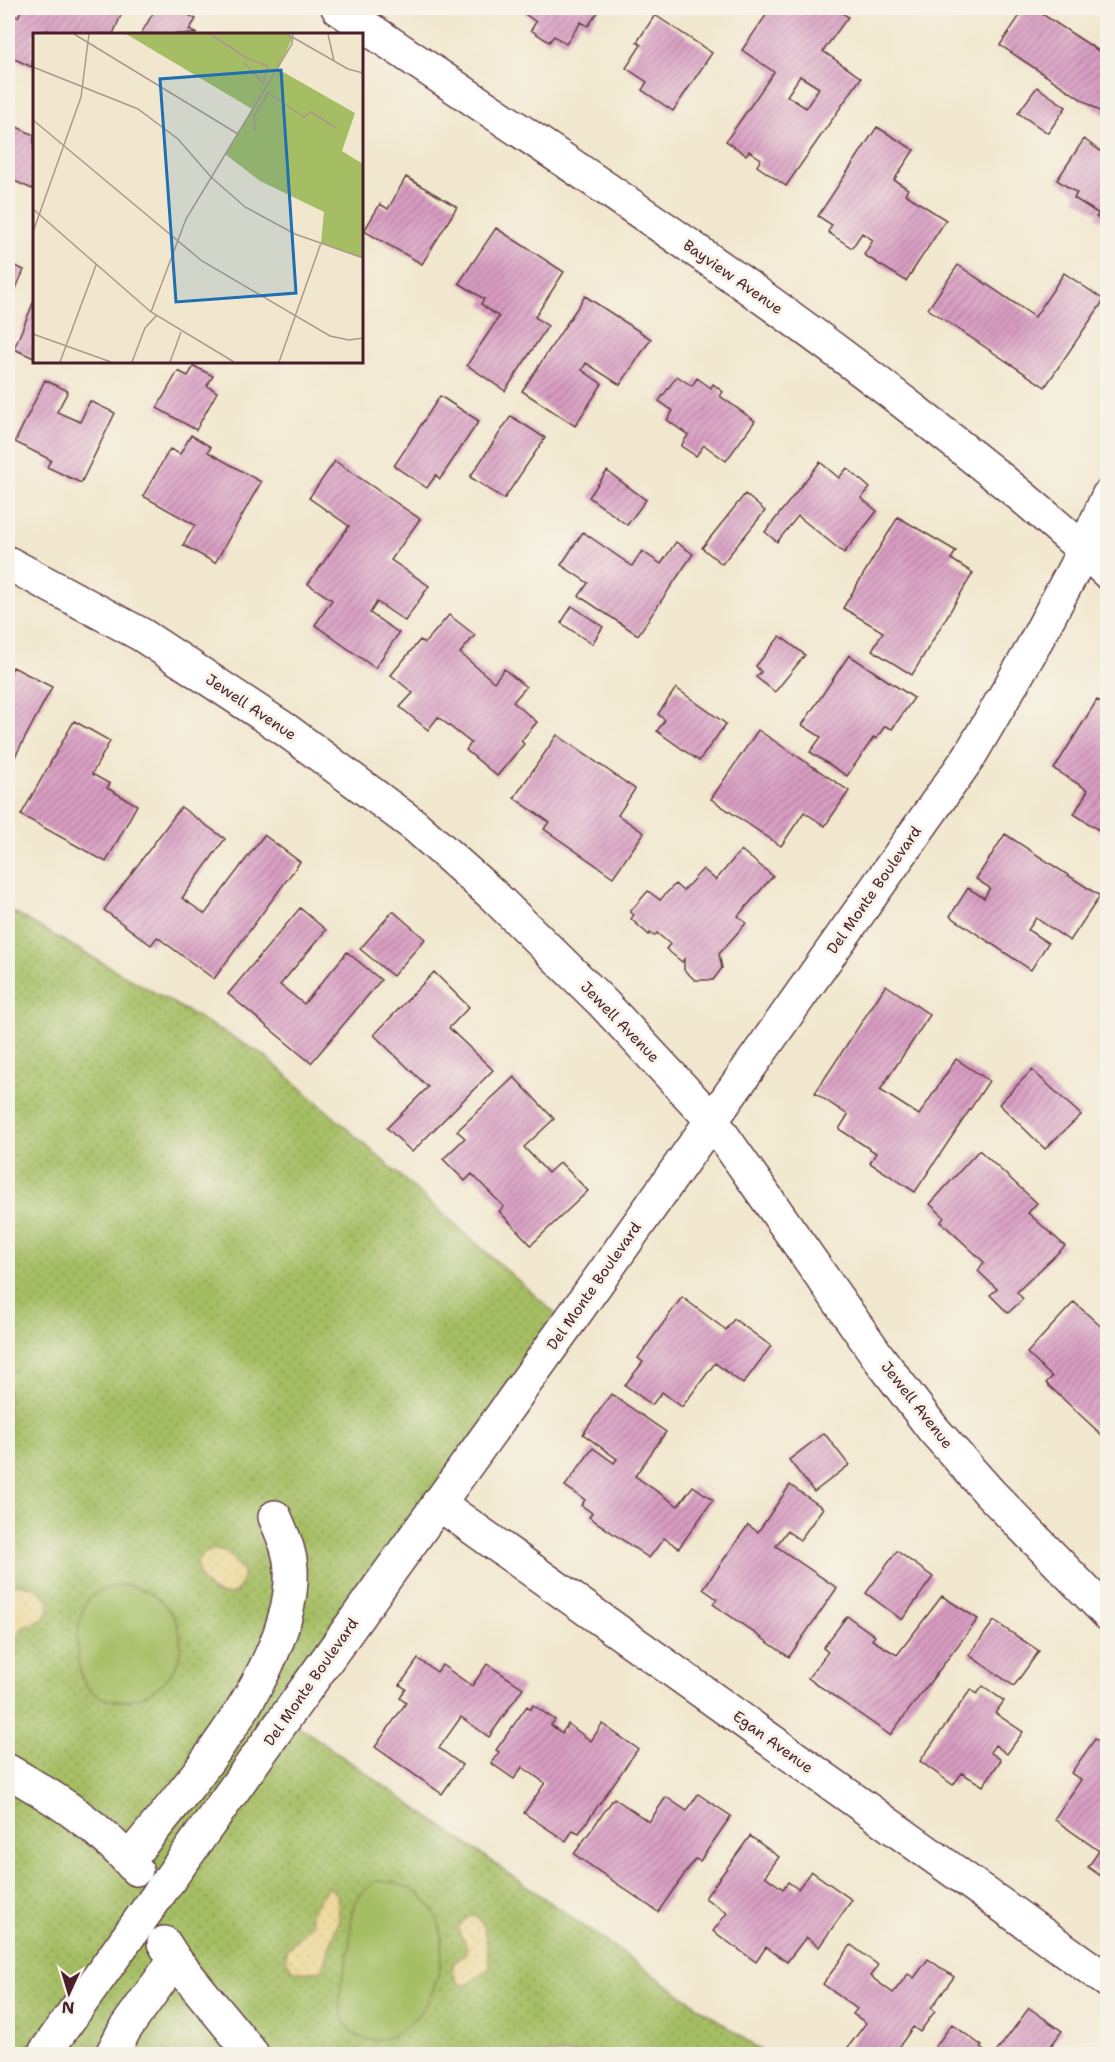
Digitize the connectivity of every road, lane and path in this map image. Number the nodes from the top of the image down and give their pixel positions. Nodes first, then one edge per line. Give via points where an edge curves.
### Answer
1 (338, 8) edge
2 (1107, 496) edge
3 (1084, 550) junction
4 (8, 563) edge
5 (1107, 573) edge
6 (711, 1119) junction
7 (438, 1503) junction
8 (275, 1517) dead end
9 (1107, 1614) edge
10 (8, 1771) edge
11 (1107, 1981) edge
12 (44, 2055) edge
13 (112, 2055) edge
14 (252, 2055) edge

1 - 3 street, Bayview Avenue via 844,356
2 - 3 street, Del Monte Boulevard
3 - 5 street, Bayview Avenue
3 - 6 street, Del Monte Boulevard via 969,757
4 - 6 street, Jewell Avenue via 142,635 222,686 414,825 493,895 603,1003
6 - 7 street, Del Monte Boulevard
6 - 9 street, Jewell Avenue via 933,1429
7 - 11 street, Egan Avenue
7 - 12 street, Del Monte Boulevard
8 - 10 street via 288,1549 291,1570 277,1644 237,1715 132,1865 87,1821
13 - 14 street via 169,1951

